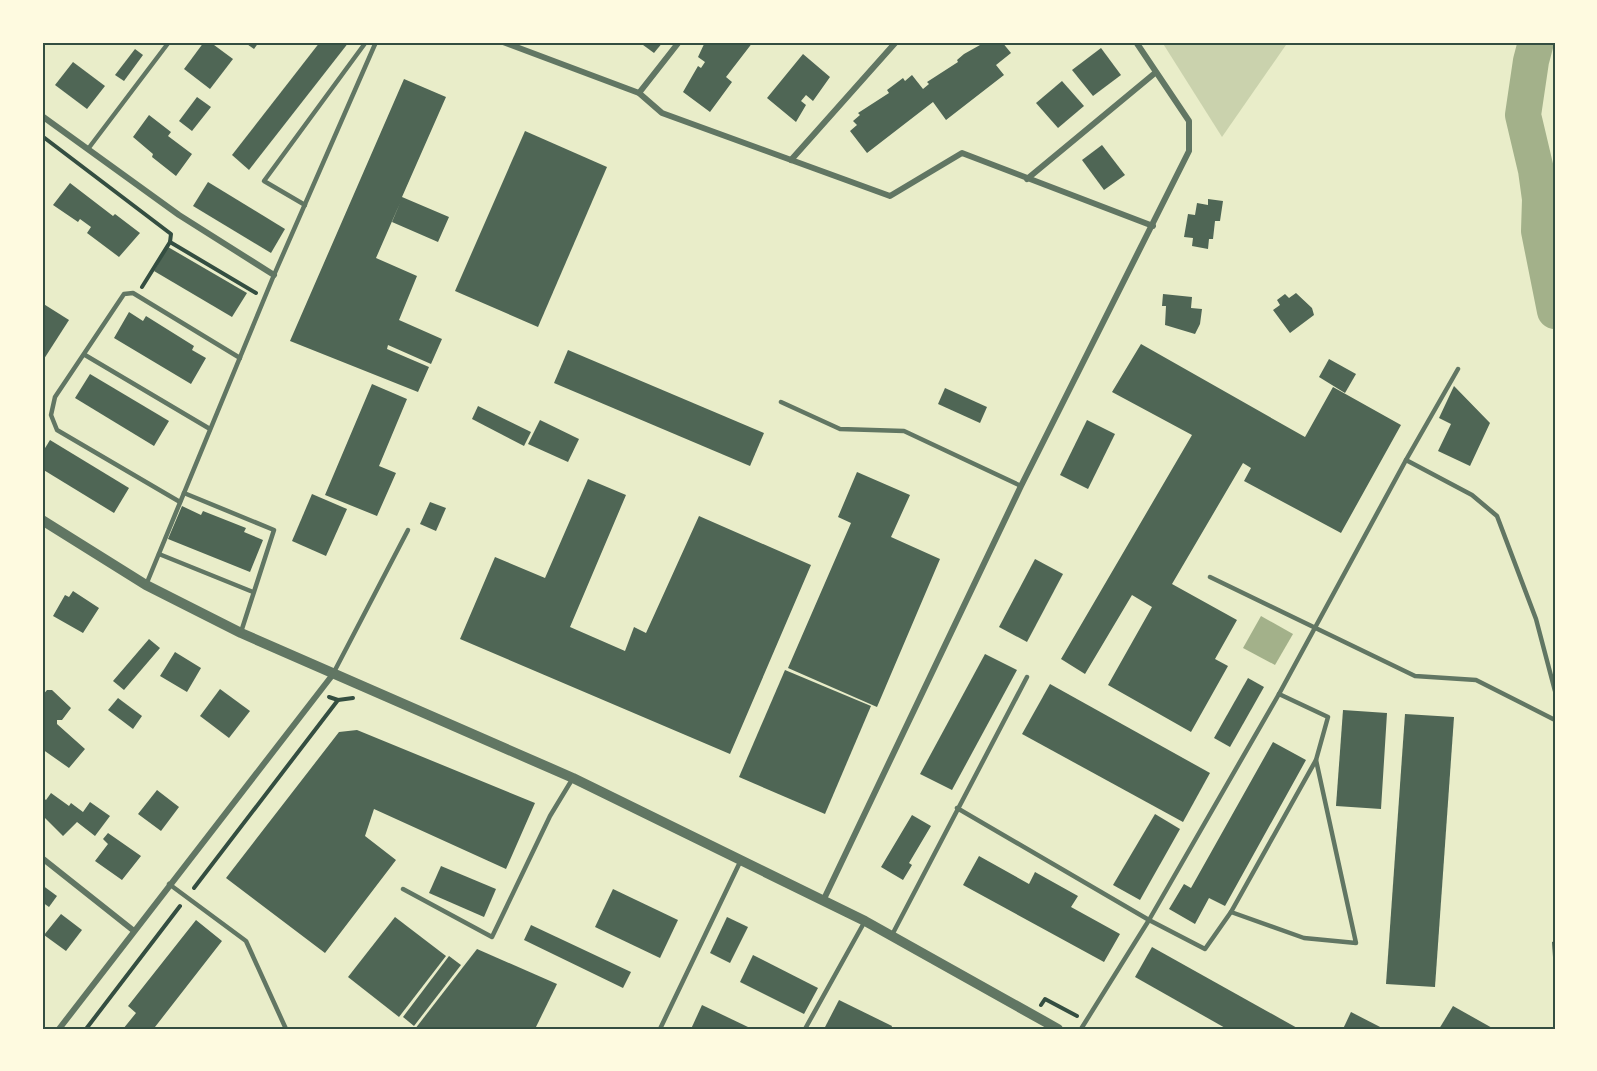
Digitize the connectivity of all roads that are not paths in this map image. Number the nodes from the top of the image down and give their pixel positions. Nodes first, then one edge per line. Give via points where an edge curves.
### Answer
1 (169, 42) edge
2 (366, 42) edge
3 (376, 42) edge
4 (503, 42) edge
5 (679, 42) edge
6 (896, 42) edge
7 (1136, 42) edge
8 (1155, 73) junction
9 (639, 93) junction
10 (42, 116) edge
11 (88, 149) junction
12 (791, 160) junction
13 (1027, 179) junction
14 (305, 205) junction
15 (1153, 226) junction
16 (274, 275) junction
17 (85, 355) junction
18 (240, 358) junction
19 (1458, 369) dead end
20 (781, 402) dead end
21 (210, 429) junction
22 (1406, 460) junction
23 (1021, 486) junction
24 (184, 493) junction
25 (180, 502) junction
26 (42, 520) edge
27 (408, 530) dead end
28 (159, 554) junction
29 (1210, 577) dead end
30 (146, 585) junction
31 (253, 592) junction
32 (1316, 626) junction
33 (241, 633) junction
34 (334, 672) junction
35 (1027, 677) dead end
36 (1555, 691) edge
37 (1278, 694) junction
38 (1555, 720) edge
39 (1316, 760) junction
40 (573, 778) junction
41 (957, 808) junction
42 (42, 858) edge
43 (741, 860) junction
44 (169, 884) junction
45 (404, 889) dead end
46 (823, 901) junction
47 (1231, 912) junction
48 (1149, 920) junction
49 (865, 921) junction
50 (134, 931) junction
51 (892, 935) junction
52 (59, 1029) edge
53 (286, 1029) edge
54 (660, 1029) edge
55 (805, 1029) edge
56 (1058, 1029) edge
57 (1081, 1029) edge

1 - 11 lane
2 - 14 lane via 264,181
3 - 14 lane
4 - 9 street
5 - 9 street
6 - 12 street
7 - 8 street
8 - 13 street
8 - 15 street via 1189,121 1189,151
9 - 12 street via 662,113
10 - 11 street
11 - 16 street
12 - 13 street via 890,196 962,153
13 - 15 street
14 - 16 lane
15 - 23 street
16 - 18 lane
17 - 18 lane via 124,294 136,295
17 - 21 lane
17 - 25 lane via 55,397 51,415 57,430
18 - 21 lane
19 - 22 lane
20 - 23 lane via 840,429 904,431
21 - 24 lane
22 - 32 lane
22 - 36 lane via 1472,495 1497,516 1536,619
23 - 46 street
24 - 25 lane
24 - 31 lane via 274,530
25 - 28 lane
26 - 30 street
27 - 34 lane
28 - 30 lane
28 - 31 lane
29 - 32 lane
30 - 33 street
31 - 33 lane
32 - 37 lane
32 - 38 lane via 1415,676 1476,680
33 - 34 street
34 - 40 street
34 - 44 street
35 - 41 lane
37 - 39 lane via 1328,717
37 - 48 lane
39 - 47 lane
39 - 47 lane via 1356,943 1304,938
40 - 43 street
40 - 45 lane via 550,816 492,937
41 - 48 lane
41 - 51 lane
42 - 50 street
43 - 46 street
43 - 54 lane
44 - 50 street
44 - 53 lane via 246,941
46 - 49 street
47 - 48 lane via 1205,949
48 - 57 lane
49 - 51 street
49 - 55 lane
50 - 52 street
51 - 56 street

